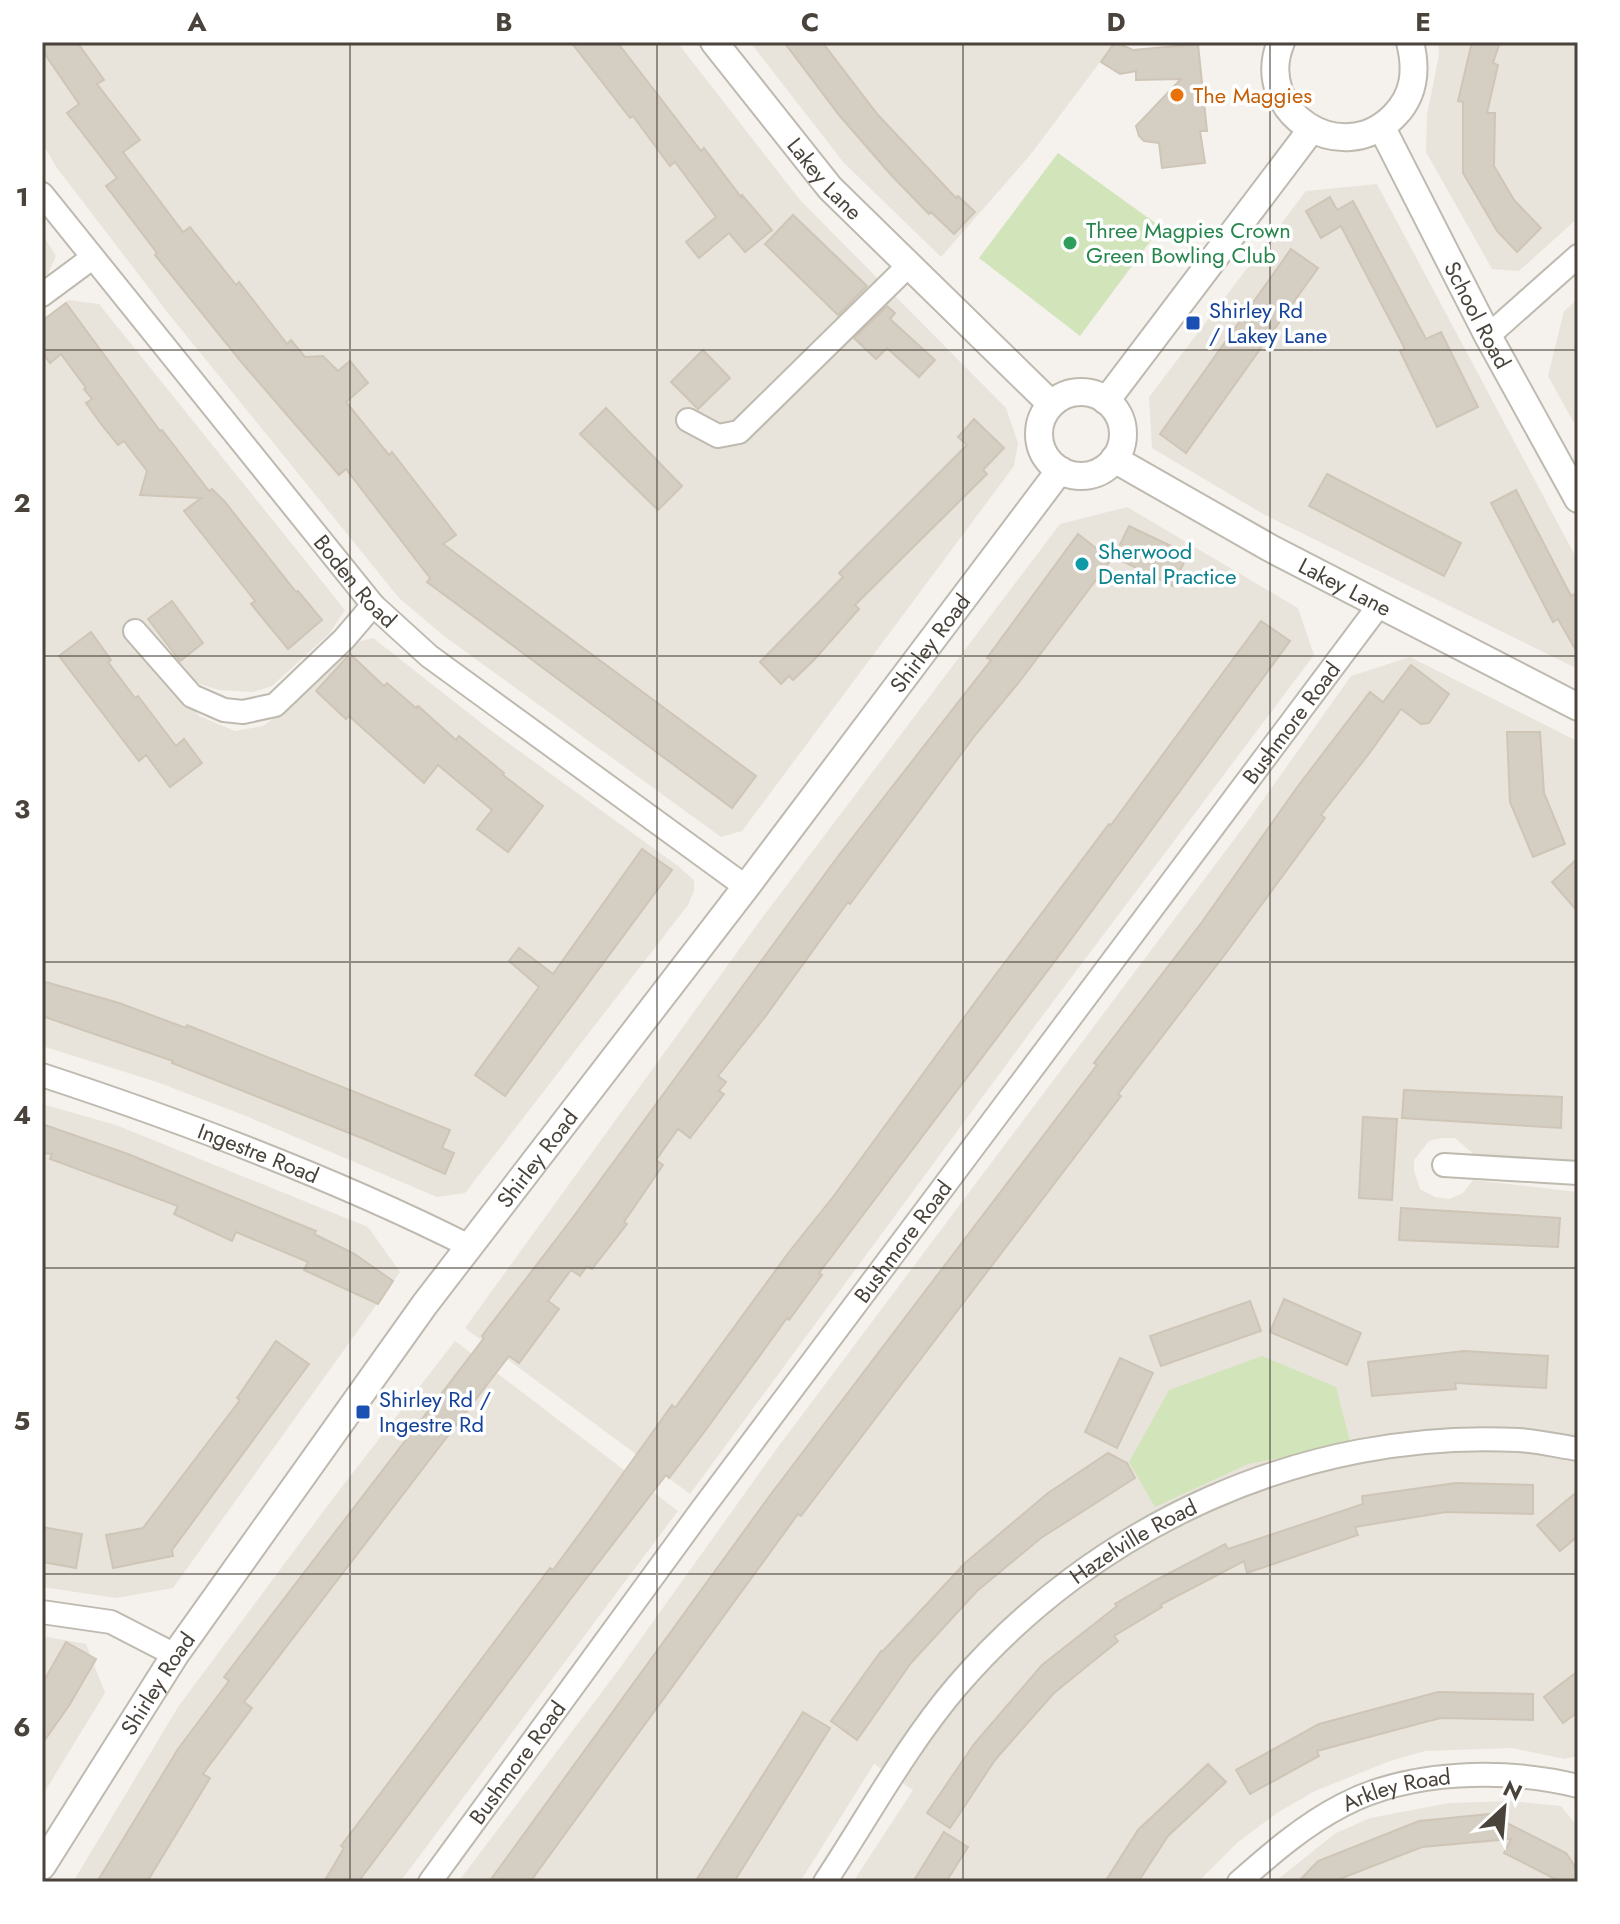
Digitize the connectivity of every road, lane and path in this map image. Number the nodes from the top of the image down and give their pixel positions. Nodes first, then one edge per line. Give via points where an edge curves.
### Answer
1 (714, 42) edge
2 (1281, 42) edge
3 (1410, 42) edge
4 (1382, 128) junction
5 (1311, 130) junction
6 (42, 194) edge
7 (1578, 256) edge
8 (92, 258) junction
9 (910, 264) junction
10 (42, 295) edge
11 (1488, 336) junction
12 (1106, 401) junction
13 (1051, 404) junction
14 (688, 420) dead end
15 (1114, 459) junction
16 (1060, 470) junction
17 (1578, 499) edge
18 (1380, 604) junction
19 (373, 605) junction
20 (135, 631) dead end
21 (1578, 707) edge
22 (746, 887) junction
23 (42, 1075) edge
24 (1444, 1165) dead end
25 (1578, 1173) edge
26 (469, 1246) junction
27 (1578, 1449) edge
28 (42, 1612) edge
29 (175, 1655) junction
30 (1578, 1786) edge
31 (42, 1866) edge
32 (430, 1882) edge
33 (825, 1882) edge
34 (1239, 1882) edge

1 - 9 street, Lakey Lane via 830,188
2 - 5 street via 1275,68 1278,89 1286,106
3 - 4 street via 1413,83 1405,105
4 - 5 street via 1338,139
4 - 11 street, School Road
5 - 12 street
6 - 8 street, Boden Road
7 - 11 street
8 - 10 street
8 - 19 street, Boden Road
9 - 13 street, Lakey Lane
9 - 14 street via 739,432 718,436
11 - 17 street, School Road
12 - 13 street via 1084,392 1061,396
12 - 15 street via 1121,422 1123,435
13 - 16 street via 1039,426 1039,439
15 - 16 street via 1095,473
15 - 18 street, Lakey Lane
16 - 22 street, Shirley Road
18 - 21 street, Lakey Lane
18 - 32 street, Bushmore Road via 700,1512
19 - 20 street via 275,705 243,712 192,696
19 - 22 street, Boden Road via 429,656
22 - 26 street, Shirley Road
23 - 26 street, Ingestre Road via 301,1169
24 - 25 street
26 - 29 street, Shirley Road
27 - 33 street, Hazelville Road via 1521,1440 1389,1445 1256,1479 1159,1522 1051,1594 956,1687
28 - 29 street via 111,1622
29 - 31 street, Shirley Road
30 - 34 street, Arkley Road via 1519,1777 1412,1780 1344,1804 1284,1842

